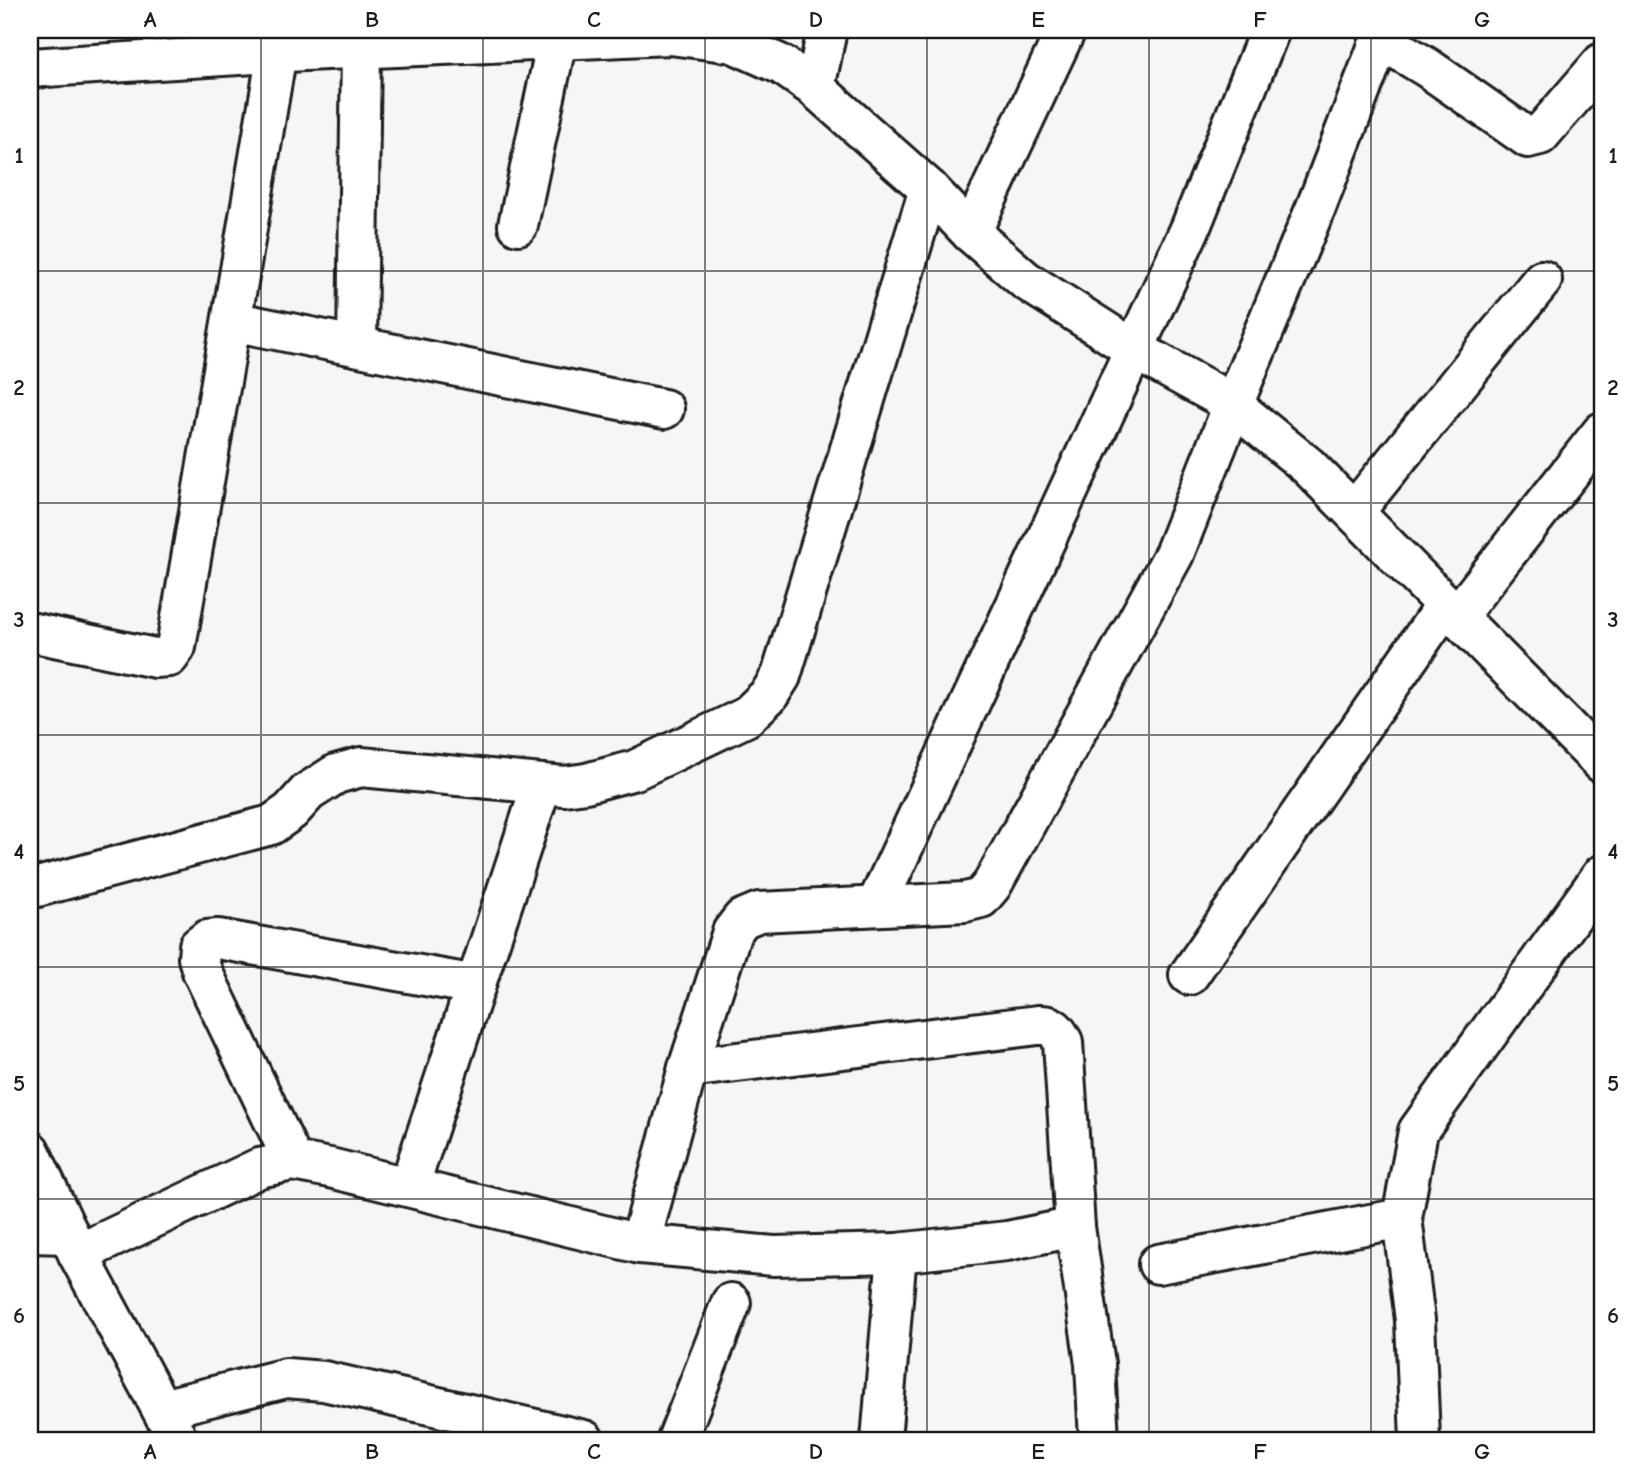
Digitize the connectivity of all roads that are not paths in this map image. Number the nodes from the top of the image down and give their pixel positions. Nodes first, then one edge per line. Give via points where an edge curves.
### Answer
1 (827, 30) edge
2 (1066, 30) edge
3 (1270, 30) edge
4 (1382, 34) edge
5 (557, 40) junction
6 (361, 48) junction
7 (277, 52) junction
8 (1602, 63) edge
9 (30, 68) edge
10 (815, 89) junction
11 (929, 189) junction
12 (518, 225) dead end
13 (971, 233) junction
14 (1542, 280) dead end
15 (232, 321) junction
16 (357, 346) junction
17 (1136, 350) junction
18 (1233, 405) junction
19 (664, 409) dead end
20 (1602, 432) edge
21 (1354, 512) junction
22 (1451, 610) junction
23 (30, 632) edge
24 (1602, 763) edge
25 (542, 784) junction
26 (1602, 875) edge
27 (30, 889) edge
28 (876, 906) junction
29 (1189, 975) dead end
30 (476, 985) junction
31 (688, 1068) junction
32 (30, 1151) edge
33 (293, 1161) junction
34 (409, 1187) junction
35 (1402, 1218) junction
36 (1075, 1227) junction
37 (30, 1233) edge
38 (74, 1244) junction
39 (640, 1244) junction
40 (897, 1252) junction
41 (1158, 1264) dead end
42 (731, 1303) dead end
43 (170, 1424) edge
44 (584, 1440) edge
45 (677, 1440) edge
46 (881, 1440) edge
47 (1099, 1440) edge
48 (1420, 1440) edge

1 - 10 street
2 - 13 street
3 - 17 street via 1191,229
4 - 8 street via 1528,138 1540,135
4 - 18 street
5 - 6 street
5 - 10 street via 670,35 733,43 782,65
5 - 12 street
6 - 7 street
6 - 16 street
7 - 9 street
7 - 15 street
10 - 11 street
11 - 13 street
11 - 25 street via 781,676 769,695 746,717 635,770 586,783
13 - 17 street via 1025,280
14 - 21 street
15 - 16 street
15 - 23 street via 176,647 169,657 155,658
16 - 19 street
17 - 18 street
17 - 28 street
18 - 21 street via 1308,466
18 - 28 street via 1158,587 992,885 981,898 965,902
20 - 22 street
21 - 22 street
22 - 24 street
22 - 29 street
25 - 27 street via 361,767 337,774 308,792 271,825
25 - 30 street
26 - 35 street via 1418,1131
28 - 31 street via 759,912 742,919 732,932
30 - 33 street via 218,939 199,946 202,971
30 - 34 street
31 - 36 street via 1049,1025 1063,1042
31 - 39 street
32 - 38 street
33 - 34 street
33 - 38 street via 259,1168
34 - 39 street
35 - 41 street
35 - 48 street via 1415,1320
36 - 40 street via 1006,1241
36 - 47 street via 1096,1364
37 - 38 street
38 - 43 street
39 - 40 street via 774,1256
40 - 46 street
42 - 45 street
43 - 44 street via 286,1378 324,1381

